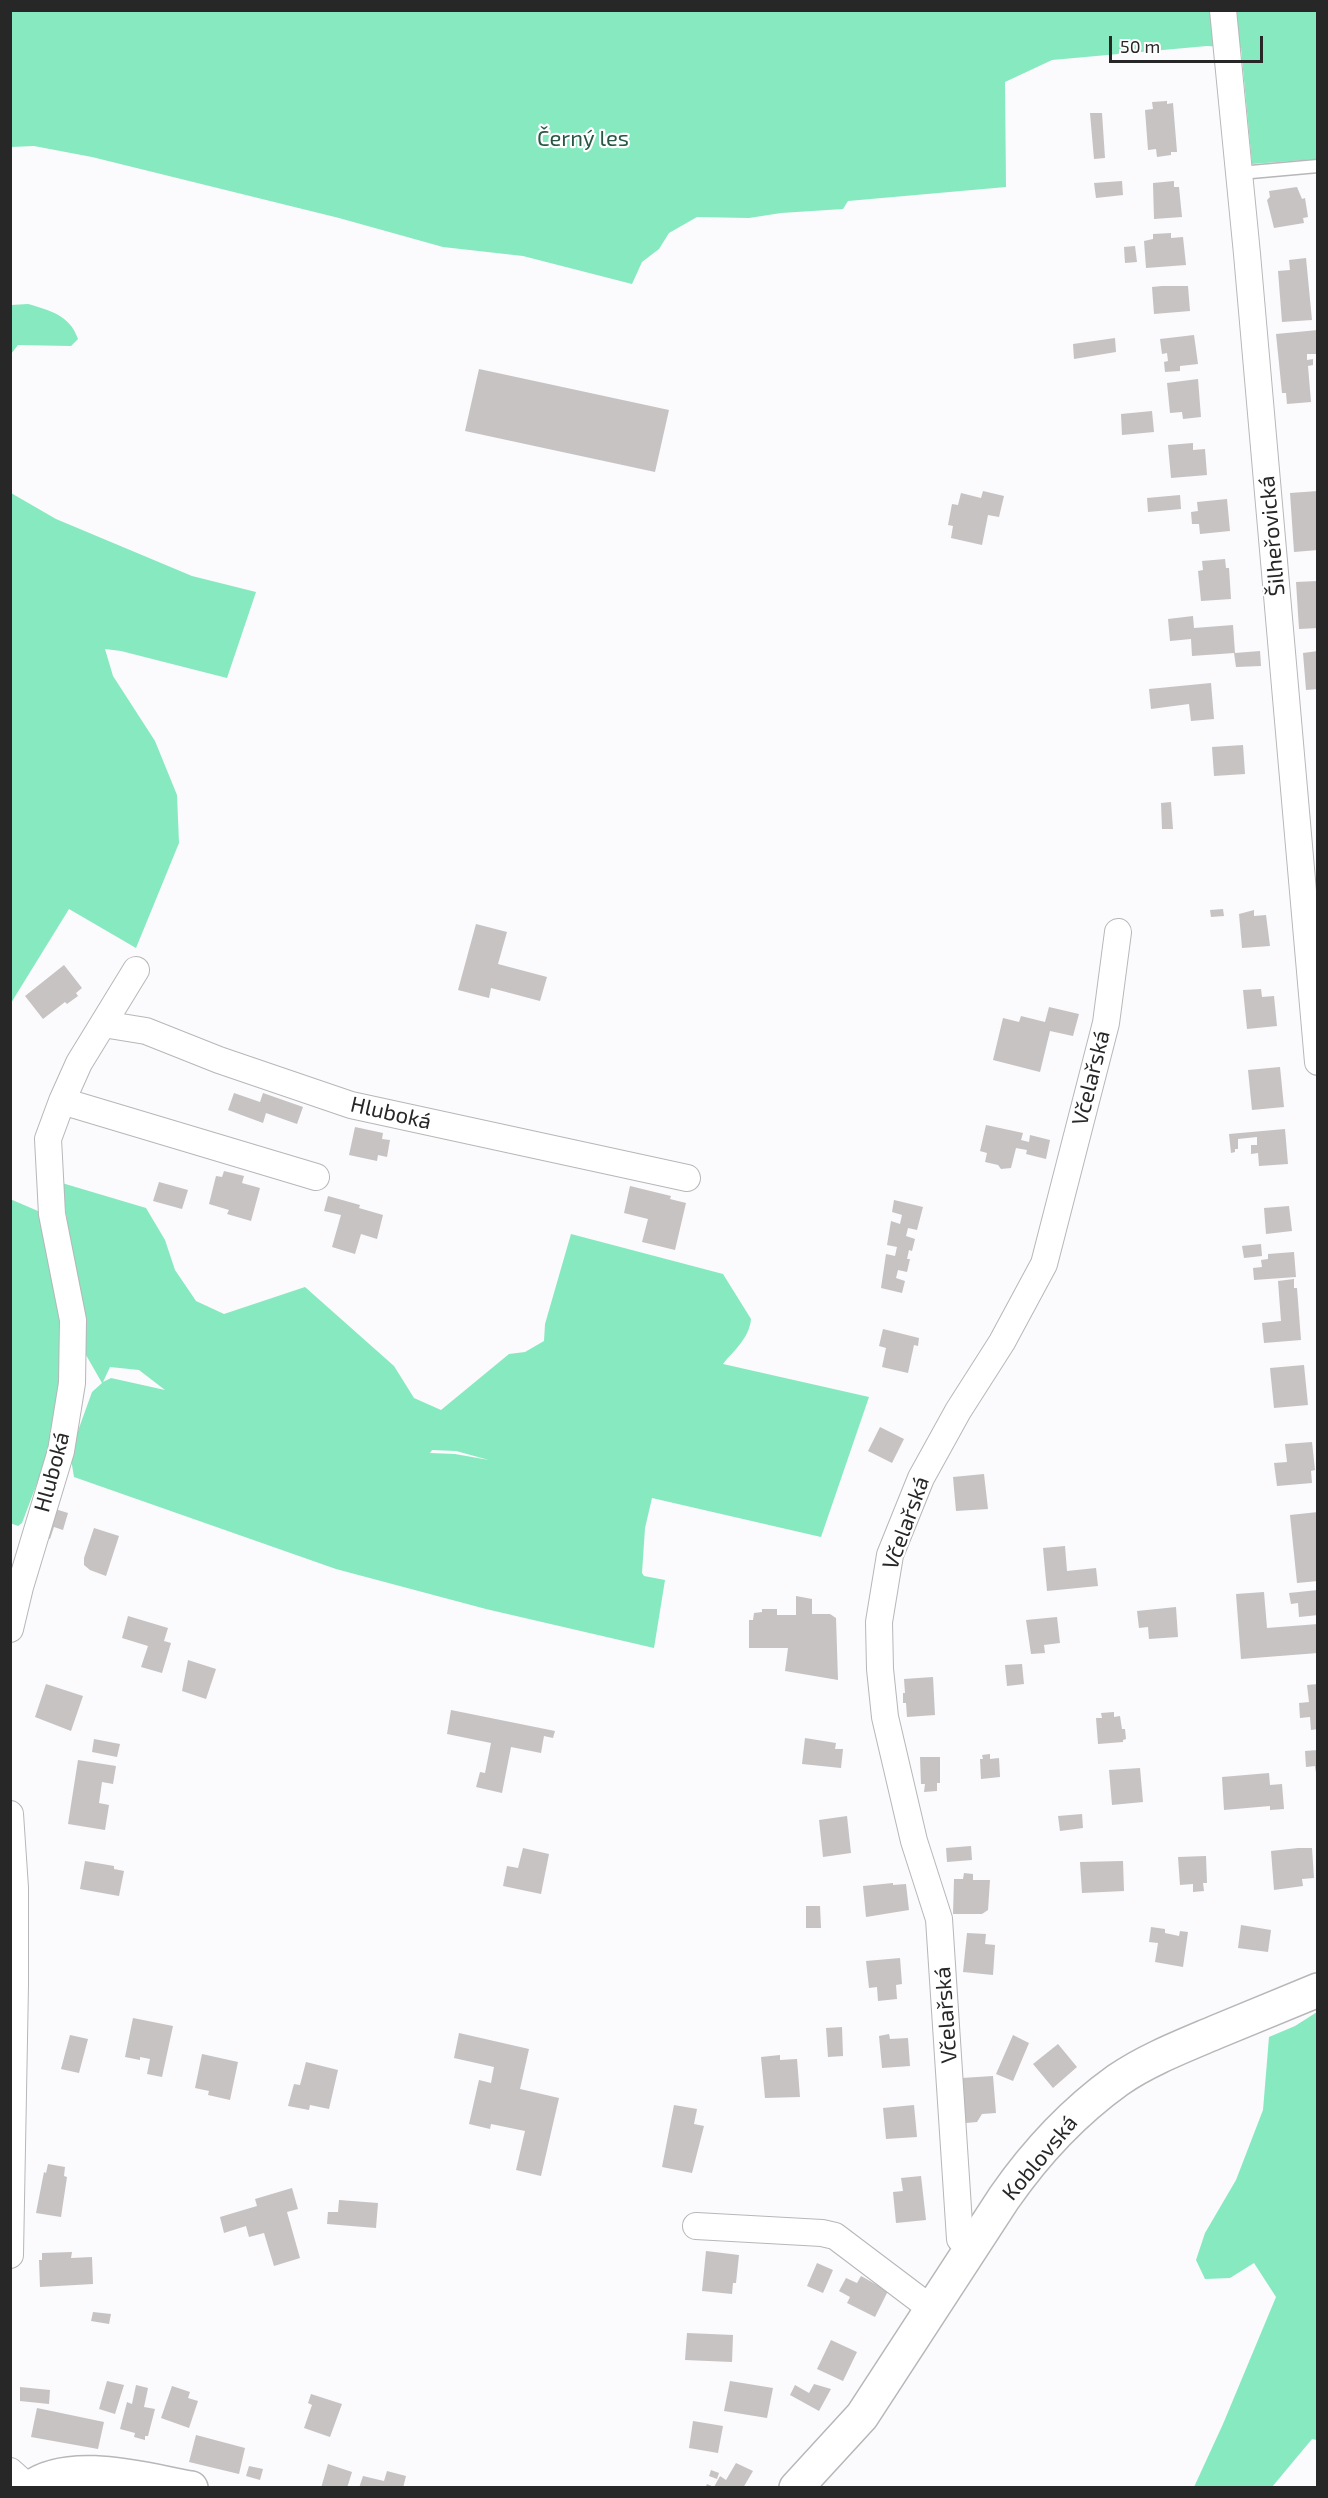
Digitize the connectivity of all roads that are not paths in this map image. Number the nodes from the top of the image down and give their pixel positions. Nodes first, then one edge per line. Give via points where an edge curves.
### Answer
1 (1223, 10) edge
2 (1317, 166) edge
3 (1240, 173) junction
4 (1118, 932) dead end
5 (136, 970) dead end
6 (103, 1024) junction
7 (1317, 1062) edge
8 (62, 1101) junction
9 (315, 1177) dead end
10 (687, 1178) dead end
11 (10, 1629) edge
12 (11, 1822) edge
13 (1317, 1990) edge
14 (11, 2136) edge
15 (696, 2226) dead end
16 (972, 2247) junction
17 (10, 2255) edge
18 (933, 2310) junction
19 (11, 2471) edge
20 (30, 2487) edge
21 (191, 2487) edge
22 (796, 2487) edge

1 - 3 street, Šilheřovická
2 - 3 lane
3 - 7 street, Šilheřovická
4 - 16 street, Včelařská via 1106,1023 1044,1264 921,1478 890,1555 879,1622 885,1717 914,1841 939,1919 960,2239
5 - 6 street, Hluboká
6 - 8 street, Hluboká
6 - 10 street, Hluboká via 146,1031 351,1105
8 - 9 street
8 - 11 street, Hluboká via 48,1139 52,1214 73,1320 72,1383 61,1451
12 - 14 street via 15,1985
13 - 16 street, Koblovská via 1176,2048 1103,2091 1063,2125 1028,2164
14 - 17 street
15 - 18 street via 836,2236
16 - 18 street, Koblovská
18 - 22 street, Koblovská via 862,2416
19 - 20 street
20 - 21 street via 58,2474 78,2473

